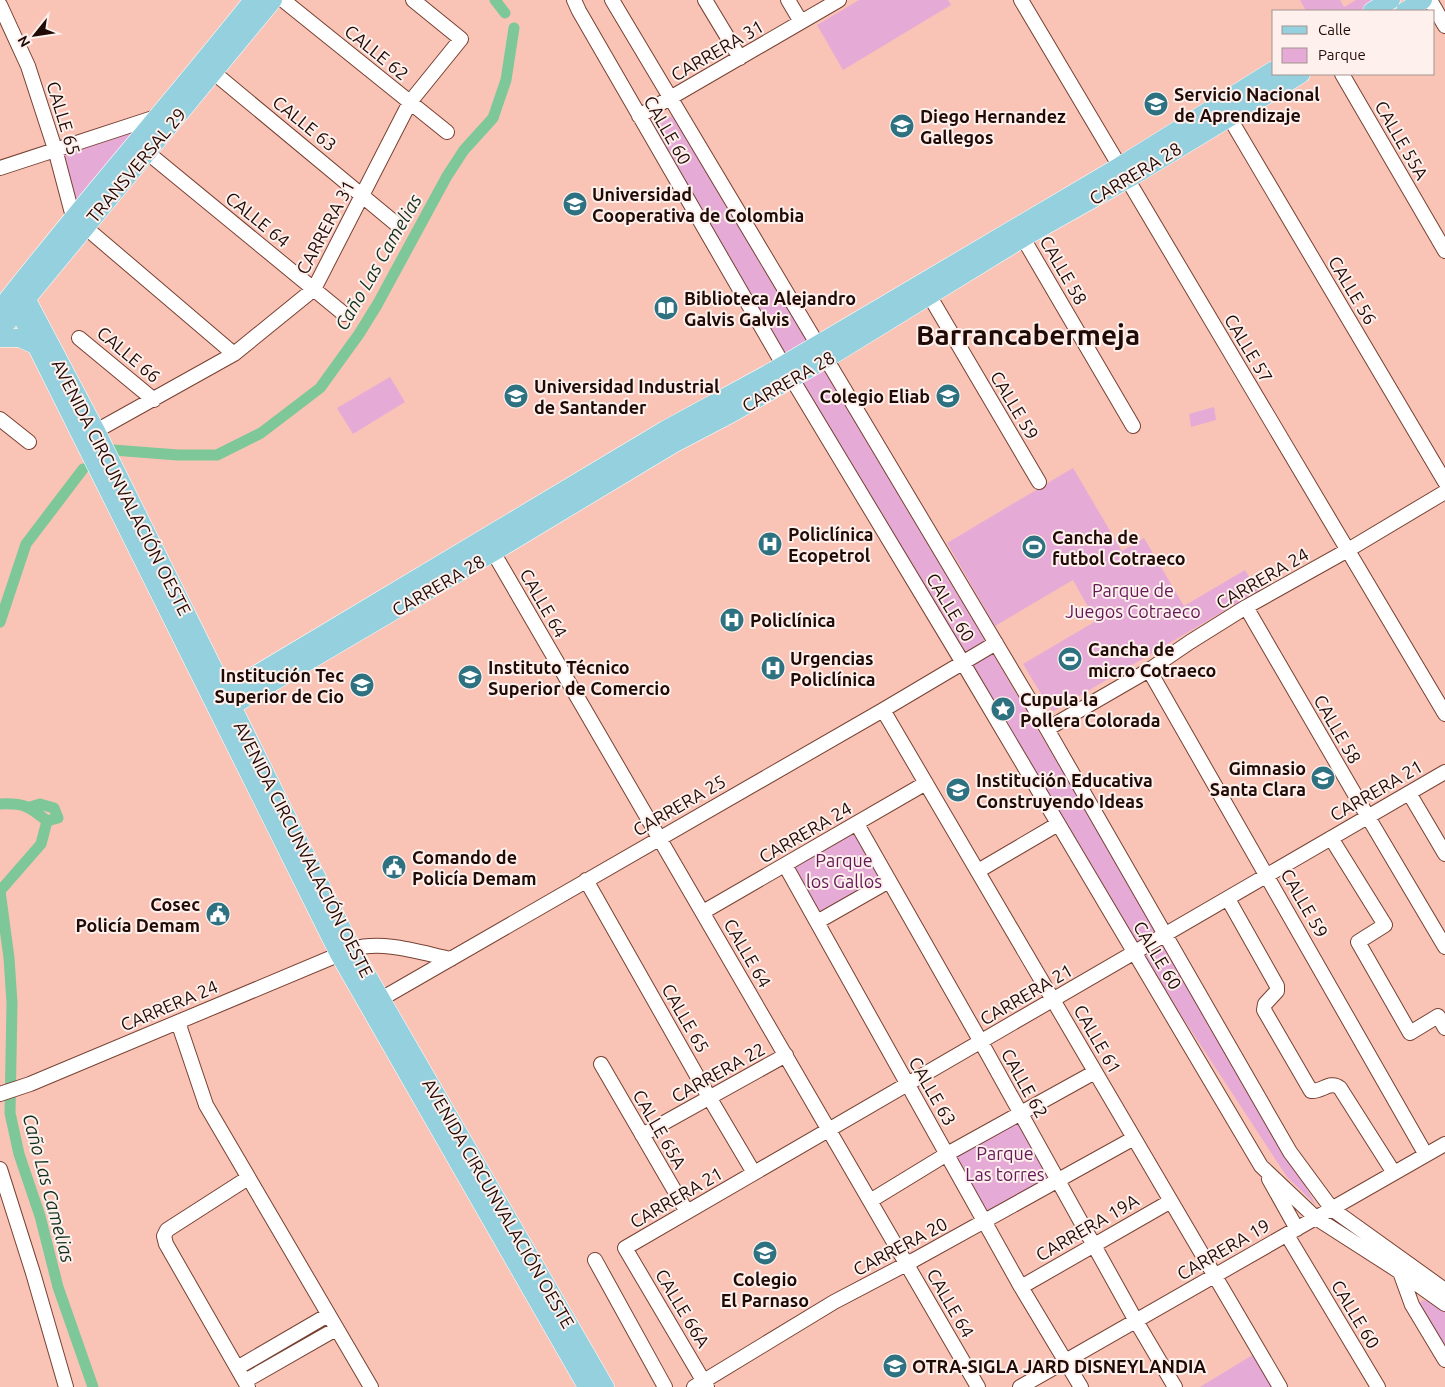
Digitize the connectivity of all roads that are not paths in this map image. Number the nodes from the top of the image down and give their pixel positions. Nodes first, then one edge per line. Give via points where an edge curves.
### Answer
1 (254, 0) edge
2 (273, 0) edge
3 (284, 0) edge
4 (413, 0) edge
5 (574, 0) edge
6 (612, 0) edge
7 (706, 0) edge
8 (788, 0) edge
9 (839, 0) edge
10 (1021, 0) edge
11 (1391, 0) edge
12 (1423, 0) edge
13 (1430, 0) edge
14 (0, 5) edge
15 (1374, 10) edge
16 (1407, 10) edge
17 (801, 22) junction
18 (1445, 26) edge
19 (740, 58) junction
20 (1272, 71) edge
21 (213, 72) junction
22 (1299, 75) edge
23 (1343, 75) edge
24 (670, 98) junction
25 (410, 102) junction
26 (160, 116) junction
27 (639, 116) junction
28 (1228, 117) junction
29 (447, 132) dead end
30 (55, 149) junction
31 (148, 153) junction
32 (0, 168) edge
33 (1124, 172) junction
34 (363, 195) junction
35 (79, 222) junction
36 (395, 223) dead end
37 (1023, 238) junction
38 (1445, 251) edge
39 (314, 288) junction
40 (15, 295) edge
41 (929, 295) junction
42 (0, 309) edge
43 (344, 314) dead end
44 (0, 331) edge
45 (0, 338) edge
46 (80, 338) dead end
47 (35, 345) junction
48 (821, 352) junction
49 (234, 354) junction
50 (788, 372) junction
51 (154, 400) junction
52 (0, 419) edge
53 (1133, 426) dead end
54 (96, 431) junction
55 (29, 442) dead end
56 (1039, 482) dead end
57 (1445, 482) edge
58 (1445, 492) edge
59 (489, 545) junction
60 (1348, 550) junction
61 (1246, 607) junction
62 (996, 643) junction
63 (963, 663) junction
64 (1149, 670) junction
65 (222, 703) junction
66 (883, 710) junction
67 (1445, 714) edge
68 (1047, 729) junction
69 (1445, 772) edge
70 (926, 784) junction
71 (1409, 793) junction
72 (1368, 817) junction
73 (856, 824) junction
74 (1058, 824) junction
75 (1331, 838) junction
76 (660, 839) junction
77 (1445, 854) edge
78 (785, 865) junction
79 (978, 871) junction
80 (1268, 876) junction
81 (586, 880) junction
82 (889, 881) junction
83 (1228, 899) junction
84 (702, 912) junction
85 (817, 922) junction
86 (1165, 936) junction
87 (1445, 946) edge
88 (345, 951) junction
89 (1135, 953) junction
90 (451, 959) junction
91 (380, 999) junction
92 (1053, 1000) junction
93 (178, 1022) junction
94 (1445, 1028) edge
95 (981, 1042) junction
96 (786, 1055) junction
97 (600, 1064) dead end
98 (1095, 1072) junction
99 (907, 1085) junction
100 (0, 1094) edge
101 (709, 1098) junction
102 (1020, 1113) junction
103 (829, 1130) junction
104 (642, 1135) junction
105 (1127, 1142) dead end
106 (1445, 1144) edge
107 (947, 1154) junction
108 (1426, 1155) junction
109 (1261, 1166) junction
110 (0, 1169) edge
111 (754, 1173) junction
112 (1394, 1173) junction
113 (248, 1178) junction
114 (1059, 1181) junction
115 (1171, 1200) junction
116 (870, 1201) junction
117 (1332, 1209) junction
118 (687, 1212) junction
119 (1316, 1218) junction
120 (985, 1221) junction
121 (1292, 1232) junction
122 (1094, 1245) junction
123 (626, 1248) joint
124 (595, 1260) dead end
125 (906, 1264) junction
126 (1400, 1272) junction
127 (1215, 1276) junction
128 (1021, 1287) junction
129 (1445, 1290) edge
130 (1431, 1294) junction
131 (1445, 1304) edge
132 (1412, 1305) junction
133 (328, 1316) junction
134 (1136, 1321) junction
135 (336, 1329) junction
136 (1066, 1360) junction
137 (1445, 1360) edge
138 (237, 1368) junction
139 (247, 1384) edge
140 (702, 1385) edge
141 (66, 1387) edge
142 (371, 1387) edge
143 (587, 1387) edge
144 (605, 1387) edge
145 (665, 1387) edge
146 (978, 1387) edge
147 (1020, 1387) edge
148 (1081, 1387) edge
149 (1175, 1387) edge
150 (1280, 1387) edge
151 (1378, 1387) edge

1 - 26 main road, TRANSVERSAL 29
2 - 21 main road, TRANSVERSAL 29
3 - 25 street, CALLE 62
4 - 25 street, CARRERA 31 via 461,38
5 - 27 street, CALLE 60
6 - 24 street, CALLE 60
7 - 19 street
8 - 17 street
9 - 17 street, CARRERA 31
10 - 33 street, CALLE 57
11 - 15 main road
12 - 16 main road
13 - 18 street
14 - 30 street, CALLE 65 via 28,66
17 - 19 street, CARRERA 31
19 - 24 street, CARRERA 31
20 - 33 main road, CARRERA 28
21 - 31 main road, TRANSVERSAL 29
21 - 34 street, CALLE 63
22 - 28 main road, CARRERA 28
23 - 38 street, CALLE 55A
24 - 27 street, CARRERA 31
24 - 48 street, CALLE 60
25 - 29 street, CALLE 62
25 - 34 street, CARRERA 31
26 - 30 street
26 - 35 main road, TRANSVERSAL 29
27 - 50 street, CALLE 60
28 - 33 main road, CARRERA 28
28 - 57 street, CALLE 56
30 - 32 street
30 - 35 street, CALLE 65
31 - 35 main road, TRANSVERSAL 29
31 - 39 street, CALLE 64
33 - 37 main road, CARRERA 28
33 - 48 main road, CARRERA 28
33 - 60 street, CALLE 57
34 - 36 street, CALLE 63
34 - 39 street, CARRERA 31
35 - 40 main road, TRANSVERSAL 29
35 - 49 street
37 - 41 main road, CARRERA 28
37 - 53 street, CALLE 58
39 - 43 street, CALLE 64
39 - 49 street, CARRERA 31
40 - 42 main road, TRANSVERSAL 29
40 - 44 main road, TRANSVERSAL 29
40 - 47 main road, AVENIDA CIRCUNVALACIÓN OESTE
40 - 54 main road, AVENIDA CIRCUNVALACIÓN OESTE
41 - 48 main road, CARRERA 28
41 - 56 street, CALLE 59
45 - 47 main road via 20,338
46 - 51 street, CALLE 66
47 - 65 main road, AVENIDA CIRCUNVALACIÓN OESTE
48 - 50 main road, CARRERA 28
48 - 62 street, CALLE 60
49 - 51 street, CARRERA 31
50 - 59 main road, CARRERA 28 via 665,430
50 - 63 street, CALLE 60
51 - 54 street, CARRERA 31
52 - 55 street
54 - 65 main road, AVENIDA CIRCUNVALACIÓN OESTE
58 - 60 street, CARRERA 24
59 - 65 main road, CARRERA 28
59 - 76 street, CALLE 64
60 - 61 street, CARRERA 24
60 - 67 street, CALLE 57
61 - 64 street, CARRERA 24
61 - 72 street, CALLE 58
62 - 63 street, CARRERA 25
62 - 68 street, CALLE 60
63 - 66 street, CARRERA 25
63 - 74 street, CALLE 60
64 - 68 street, CARRERA 24
64 - 80 street, CALLE 59
65 - 88 main road, AVENIDA CIRCUNVALACIÓN OESTE
66 - 70 street, CALLE 61
66 - 76 street, CARRERA 25
68 - 86 street, CALLE 60
69 - 71 street, CARRERA 21
70 - 73 street, CARRERA 24
70 - 79 street, CALLE 61
71 - 72 street, CARRERA 21
71 - 77 street
72 - 75 street, CARRERA 21
72 - 87 street, CALLE 58
73 - 78 street, CARRERA 24
73 - 82 street, CALLE 62
74 - 79 street
74 - 89 street, CALLE 60
75 - 80 street, CARRERA 21
75 - 94 street via 1384,925 1358,942 1410,1033 1438,1016
76 - 81 street, CARRERA 25
76 - 84 street, CALLE 64
78 - 84 street, CARRERA 24
78 - 85 street, CALLE 63
79 - 92 street, CALLE 61
80 - 83 street, CARRERA 21
80 - 108 street, CALLE 59
81 - 90 street, CARRERA 25
81 - 101 street, CALLE 65
82 - 85 street
82 - 95 street, CALLE 62
83 - 86 street, CARRERA 21
83 - 112 street via 1277,986 1264,1010 1311,1091 1331,1085 1340,1088
84 - 96 street, CALLE 64
85 - 99 street, CALLE 63
86 - 89 street, CARRERA 21
86 - 117 street, CALLE 60 via 1290,1152
88 - 90 street, CARRERA 24 via 365,945 380,945
88 - 91 main road, AVENIDA CIRCUNVALACIÓN OESTE
88 - 93 street, CARRERA 24
88 - 143 main road, AVENIDA CIRCUNVALACIÓN OESTE
89 - 92 street, CARRERA 21
89 - 109 street, CALLE 60
90 - 91 street, CARRERA 25
91 - 144 main road, AVENIDA CIRCUNVALACIÓN OESTE
92 - 95 street, CARRERA 21
92 - 98 street, CALLE 61
93 - 100 street, CARRERA 24
93 - 113 street via 206,1105
95 - 99 street, CARRERA 21
95 - 102 street, CALLE 62
96 - 101 street, CARRERA 22
96 - 103 street, CALLE 64
97 - 104 street, CALLE 65A
98 - 102 street
98 - 115 street, CALLE 61
99 - 103 street, CARRERA 21
99 - 107 street, CALLE 63
101 - 104 street, CARRERA 22
101 - 111 street, CALLE 65
102 - 107 street
102 - 114 street, CALLE 62
103 - 111 street, CARRERA 21
103 - 116 street, CALLE 64
104 - 118 street, CALLE 65A
105 - 114 street, CARRERA 20
106 - 108 street, CARRERA 19
107 - 116 street
107 - 120 street, CALLE 63
108 - 112 street, CARRERA 19
109 - 119 street, CALLE 60
109 - 121 street, CALLE 60
110 - 141 street
111 - 118 street, CARRERA 21
112 - 117 street, CARRERA 19
113 - 133 street
113 - 138 street via 167,1230 164,1236
114 - 120 street, CARRERA 20
114 - 122 street, CALLE 62
115 - 122 street, CARRERA 19A
115 - 127 street, CALLE 61
116 - 125 street, CALLE 64
117 - 119 street, CARRERA 19
117 - 129 street, CALLE 60
118 - 123 street, CARRERA 21
119 - 121 street, CARRERA 19
119 - 126 street, CALLE 60
120 - 125 street, CARRERA 20
120 - 128 street, CALLE 63
121 - 127 street, CARRERA 19
121 - 151 street, CALLE 60
122 - 128 street, CARRERA 19A
122 - 134 street, CALLE 62
123 - 140 street, CALLE 66A
124 - 145 street
125 - 140 street, CARRERA 20 via 834,1302
125 - 146 street, CALLE 64
126 - 130 street, CALLE 60
126 - 132 street
127 - 134 street, CARRERA 19
127 - 150 street, CALLE 61
128 - 136 street, CALLE 63
130 - 131 street, CALLE 60
130 - 132 street via 1419,1298
132 - 137 street
133 - 135 street
133 - 138 street
134 - 136 street, CARRERA 19
134 - 149 street, CALLE 62
135 - 139 street
135 - 142 street
136 - 147 street, CARRERA 19
136 - 148 street, CALLE 63
138 - 139 street

